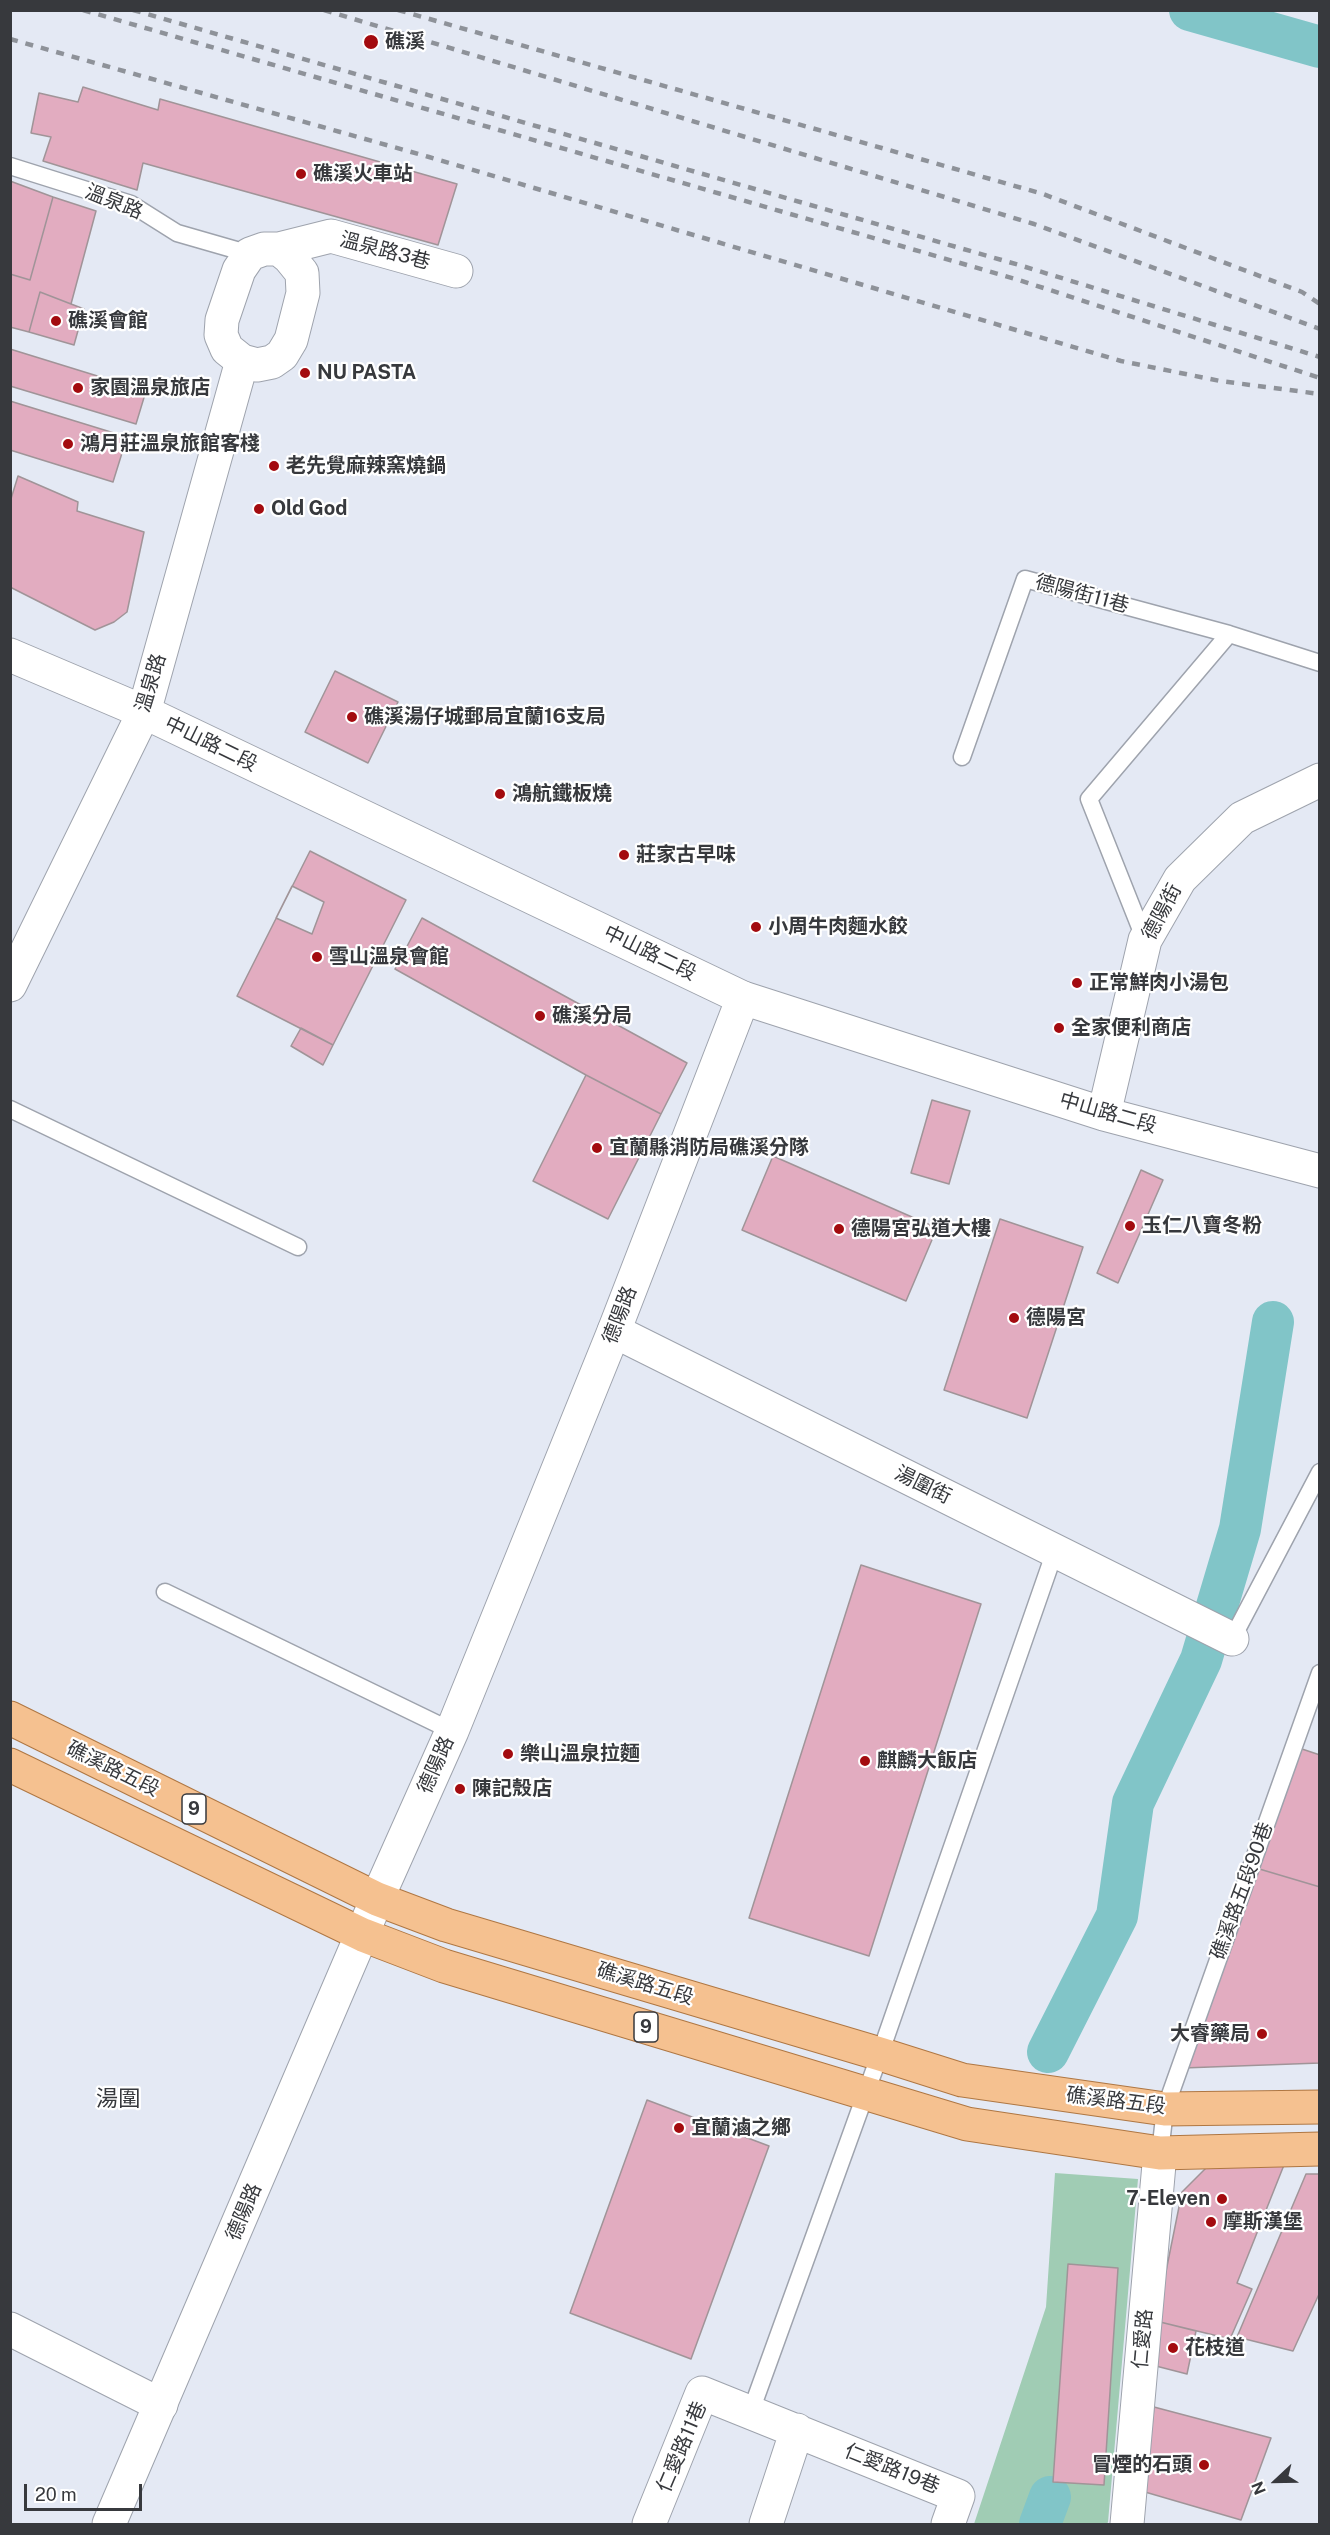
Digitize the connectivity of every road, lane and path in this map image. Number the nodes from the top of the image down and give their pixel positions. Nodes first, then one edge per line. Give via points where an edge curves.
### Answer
1 (10, 166) edge
2 (264, 252) junction
3 (456, 271) dead end
4 (242, 362) junction
5 (1229, 633) junction
6 (10, 655) edge
7 (1320, 663) edge
8 (144, 712) junction
9 (962, 756) dead end
10 (1320, 780) edge
11 (1145, 940) junction
12 (10, 985) edge
13 (743, 998) junction
14 (10, 1109) edge
15 (1104, 1114) junction
16 (1320, 1171) edge
17 (298, 1246) dead end
18 (614, 1331) junction
19 (1320, 1472) edge
20 (1055, 1551) junction
21 (165, 1592) dead end
22 (1232, 1639) joint
23 (1320, 1673) edge
24 (10, 1718) edge
25 (452, 1731) junction
26 (10, 1765) edge
27 (377, 1899) junction
28 (363, 1935) junction
29 (879, 2054) junction
30 (864, 2093) junction
31 (1320, 2107) edge
32 (1165, 2109) junction
33 (1320, 2149) edge
34 (1160, 2153) junction
35 (10, 2329) edge
36 (161, 2405) junction
37 (751, 2411) junction
38 (796, 2430) junction
39 (109, 2524) edge
40 (650, 2524) edge
41 (766, 2524) edge
42 (948, 2524) edge
43 (1127, 2524) edge

1 - 2 lane, 溫泉路 via 131,204 177,233
2 - 3 street, 溫泉路3巷 via 331,236
2 - 4 street via 239,270 222,321 221,335 227,349
2 - 4 street, 溫泉路 via 289,257 302,273 303,293 291,340 282,355 257,365
4 - 8 street, 溫泉路
5 - 7 lane, 德陽街11巷
5 - 9 lane, 德陽街11巷 via 1024,579
5 - 11 lane via 1089,799
6 - 8 street, 中山路二段
8 - 12 street, 溫泉路
8 - 13 street, 中山路二段
10 - 11 street, 德陽街 via 1242,818 1180,879
11 - 15 street, 德陽街
13 - 15 street, 中山路二段
13 - 18 street, 德陽路
14 - 17 lane
15 - 16 street, 中山路二段
18 - 20 street, 湯圍街
18 - 25 street, 德陽路
19 - 22 lane
20 - 22 street, 湯圍街
20 - 29 lane
21 - 25 lane
23 - 32 lane, 礁溪路五段90巷
24 - 27 main road, 礁溪路五段 / 9
25 - 27 street, 德陽路
26 - 28 main road, 礁溪路五段 / 9
27 - 28 street, 德陽路
27 - 29 main road, 礁溪路五段 / 9 via 446,1925
28 - 30 main road, 礁溪路五段 / 9 via 444,1966
28 - 36 street, 德陽路
29 - 30 lane
29 - 32 main road, 礁溪路五段 / 9 via 962,2080
30 - 34 main road, 礁溪路五段 / 9 via 967,2124
30 - 37 lane
31 - 32 main road, 礁溪路五段 / 9
32 - 34 lane, 礁溪路五段90巷
33 - 34 main road, 礁溪路五段 / 9
34 - 43 street, 仁愛路
35 - 36 street
36 - 39 street, 德陽路
37 - 38 street, 仁愛路11巷
37 - 40 street, 仁愛路11巷 via 702,2393
38 - 41 street
38 - 42 street, 仁愛路19巷 via 958,2496

